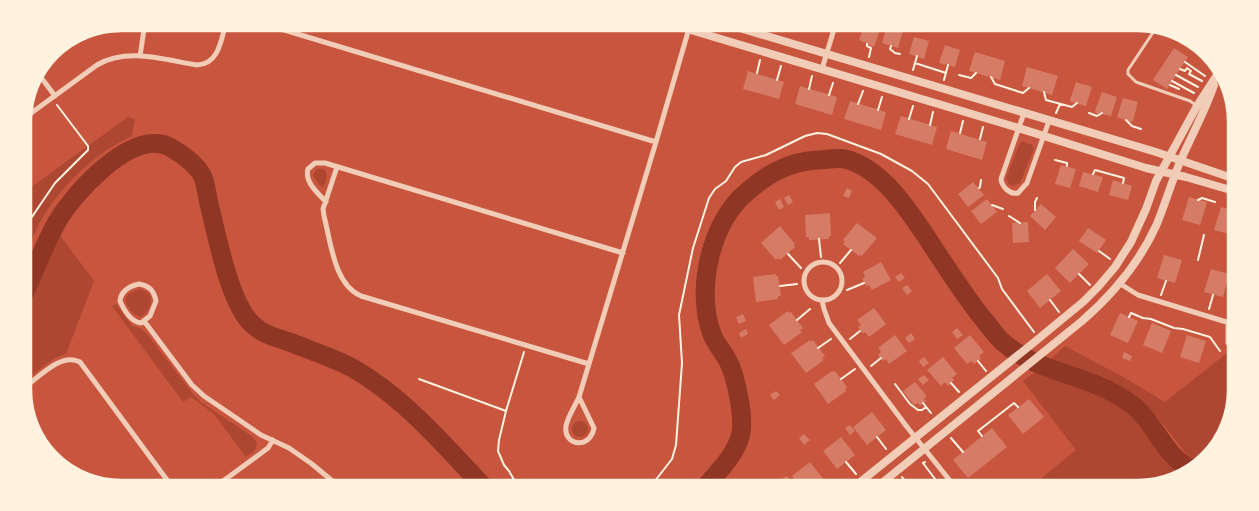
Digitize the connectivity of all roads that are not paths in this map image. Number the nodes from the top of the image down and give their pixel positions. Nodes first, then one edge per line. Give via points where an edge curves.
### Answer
1 (144, 31) edge
2 (224, 31) edge
3 (287, 31) edge
4 (688, 31) edge
5 (702, 31) edge
6 (750, 31) edge
7 (834, 31) edge
8 (1153, 32) edge
9 (827, 54) junction
10 (140, 56) junction
11 (822, 69) junction
12 (1216, 77) edge
13 (1217, 78) edge
14 (42, 79) edge
15 (55, 96) junction
16 (1197, 106) junction
17 (1024, 113) junction
18 (31, 114) edge
19 (1049, 121) junction
20 (1019, 128) junction
21 (1044, 137) junction
22 (656, 142) junction
23 (1169, 157) junction
24 (1180, 161) junction
25 (337, 167) junction
26 (1161, 172) junction
27 (1175, 175) junction
28 (1228, 177) edge
29 (1228, 189) edge
30 (326, 202) junction
31 (623, 253) junction
32 (1119, 283) junction
33 (822, 300) junction
34 (144, 321) junction
35 (1228, 322) edge
36 (589, 364) junction
37 (31, 383) edge
38 (579, 397) junction
39 (915, 437) junction
40 (274, 440) junction
41 (924, 449) junction
42 (167, 480) edge
43 (224, 480) edge
44 (331, 480) edge
45 (863, 480) edge
46 (886, 480) edge
47 (948, 480) edge

1 - 10 street
2 - 10 street via 216,55 204,65
3 - 22 street
4 - 22 street
5 - 11 street
6 - 9 street
7 - 9 street
8 - 16 lane via 1128,74 1136,82
9 - 11 street
9 - 17 street
10 - 15 street via 124,56 97,65
11 - 20 street
12 - 16 street
13 - 24 street
14 - 15 street
15 - 18 street
16 - 23 street
17 - 19 street
17 - 20 street
19 - 21 street
19 - 23 street
20 - 21 street
20 - 21 street via 1001,179 1012,194 1018,194 1025,187
21 - 26 street
22 - 31 street
23 - 24 street
23 - 26 street
24 - 27 street
24 - 28 street
25 - 30 street
25 - 30 street via 316,162 308,169 311,185
25 - 31 street
26 - 27 street
26 - 39 street via 1136,234 1115,267 1087,299
27 - 29 street
27 - 32 street via 1151,236
30 - 36 street via 324,216 339,274 351,290 361,296
31 - 36 street
32 - 35 street via 1138,295
32 - 41 street via 1100,306
33 - 33 street via 834,296 841,286 840,273 825,263 808,269 804,280 809,293
33 - 39 street via 829,323
34 - 34 street via 153,310 155,297 145,285 134,285 123,292 120,301 132,319
34 - 40 street via 199,392 255,431
36 - 38 street
37 - 42 street via 64,360 80,362
38 - 38 street via 566,425 569,437 579,443 590,439 594,428
39 - 41 street
39 - 45 street
40 - 43 street
40 - 44 street via 297,453
41 - 46 street
41 - 47 street

